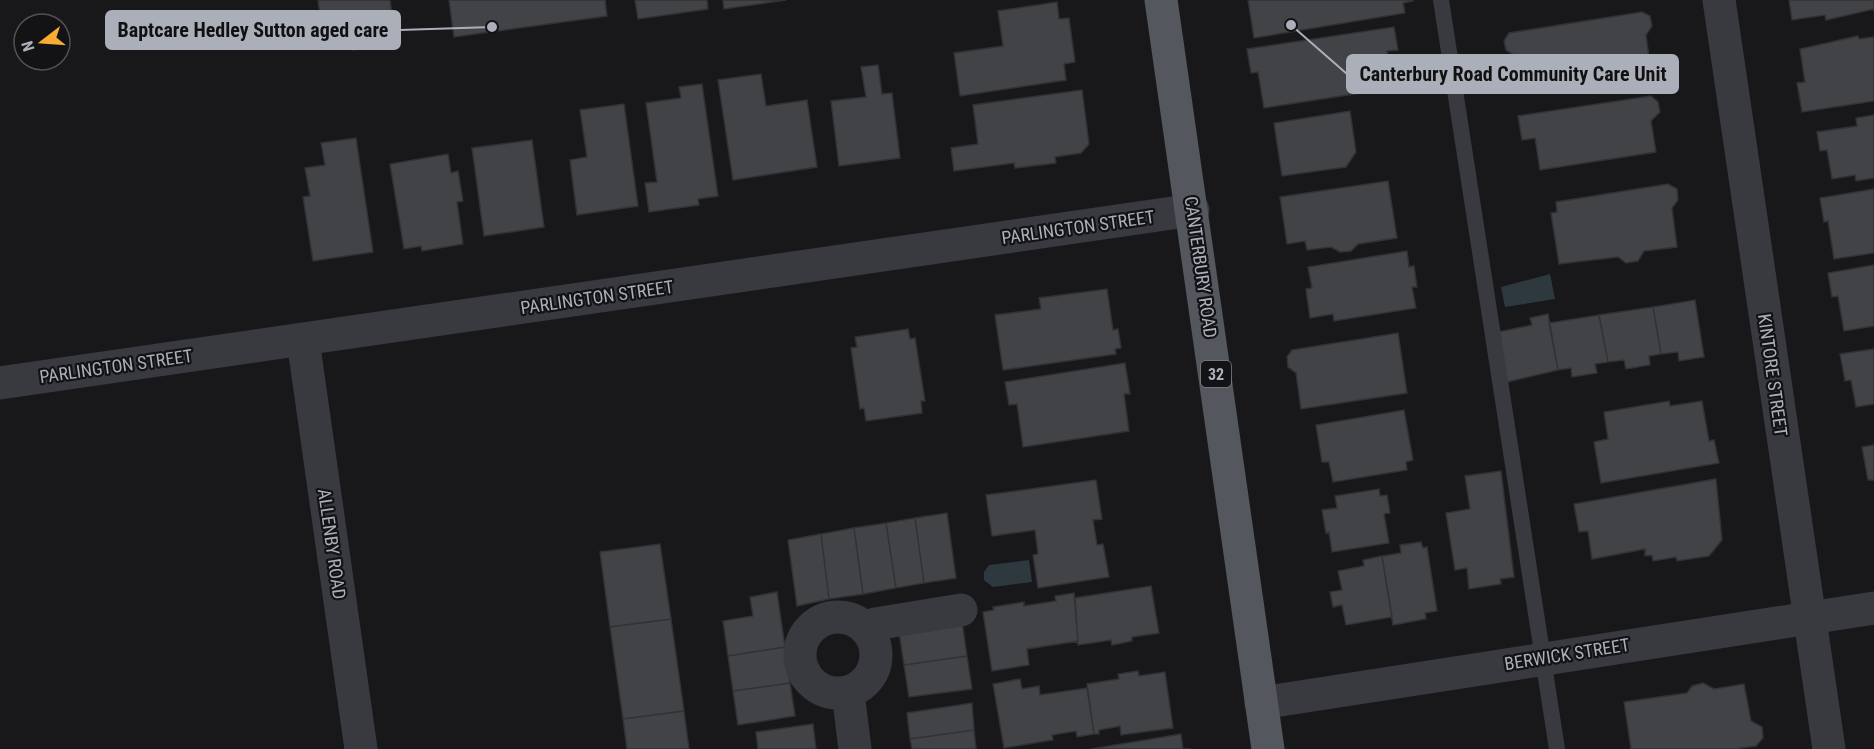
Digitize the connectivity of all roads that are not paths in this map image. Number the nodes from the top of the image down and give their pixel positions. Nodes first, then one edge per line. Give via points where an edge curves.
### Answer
1 (1161, 0) edge
2 (1441, 0) edge
3 (1719, 0) edge
4 (1193, 210) junction
5 (303, 340) junction
6 (0, 383) edge
7 (1874, 608) edge
8 (961, 610) dead end
9 (1808, 618) junction
10 (869, 630) junction
11 (1543, 657) junction
12 (848, 693) junction
13 (1261, 703) junction
14 (361, 749) edge
15 (855, 749) edge
16 (1268, 749) edge
17 (1557, 749) edge
18 (1829, 749) edge

1 - 4 main road, CANTERBURY ROAD / 32
2 - 11 lane
3 - 9 street, KINTORE STREET
4 - 5 street, PARLINGTON STREET
4 - 13 main road, CANTERBURY ROAD / 32
5 - 6 street, PARLINGTON STREET
5 - 14 street, ALLENBY ROAD
7 - 9 street, BERWICK STREET
8 - 10 street via 875,624
9 - 11 street, BERWICK STREET
9 - 18 street, KINTORE STREET
10 - 12 street via 876,652 871,675 861,687
10 - 12 street via 851,619 827,619 811,627 800,644 808,678 832,694
11 - 13 street, BERWICK STREET
11 - 17 lane
12 - 15 street
13 - 16 main road, CANTERBURY ROAD / 32

